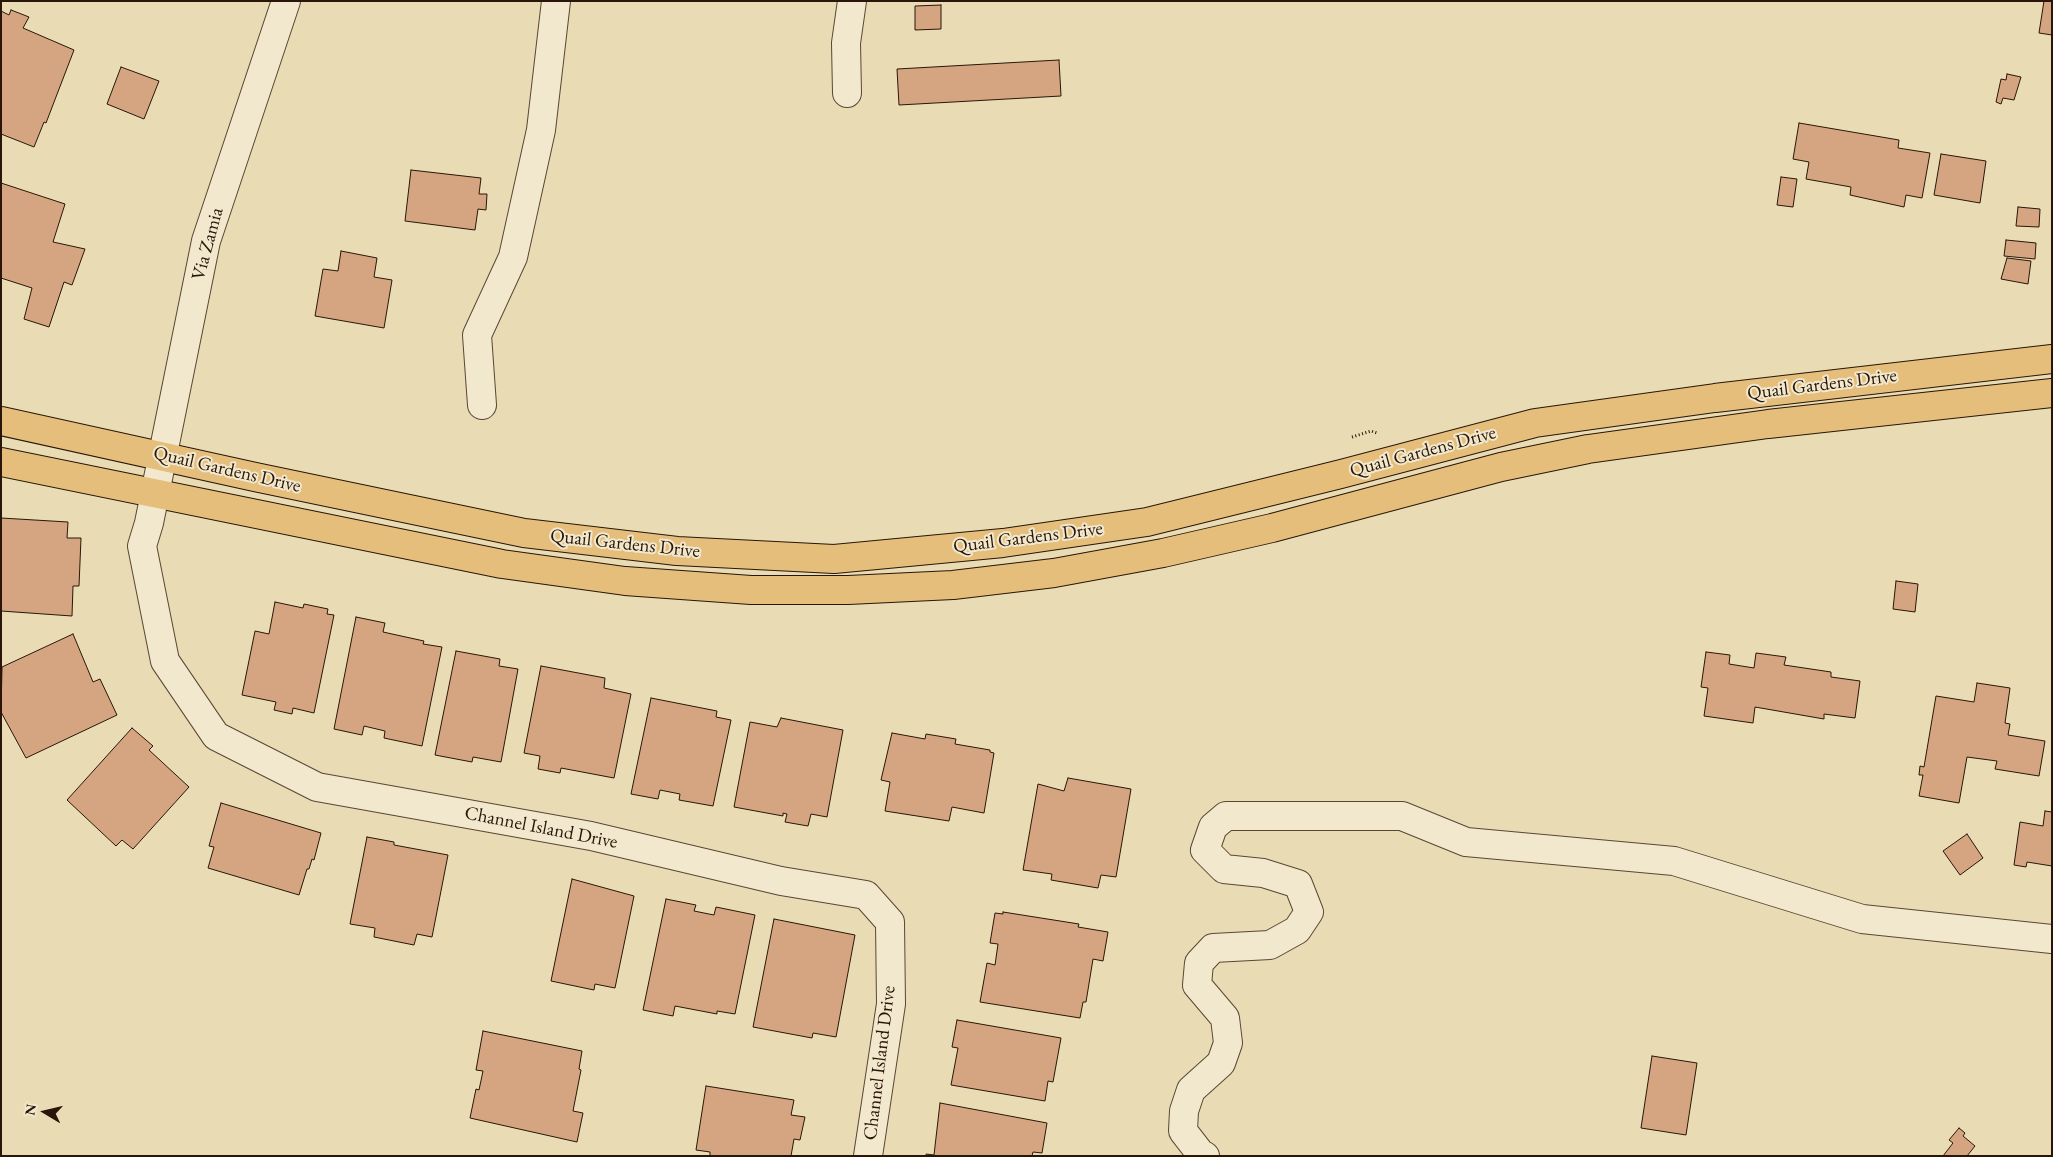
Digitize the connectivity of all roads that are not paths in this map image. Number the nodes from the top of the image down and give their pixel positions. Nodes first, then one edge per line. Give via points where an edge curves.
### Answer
1 (286, 1) edge
2 (556, 1) edge
3 (852, 1) edge
4 (848, 93) dead end
5 (2052, 359) edge
6 (2052, 393) edge
7 (482, 405) dead end
8 (1, 421) edge
9 (162, 456) junction
10 (1, 462) edge
11 (155, 493) junction
12 (2052, 939) edge
13 (868, 1156) edge
14 (1205, 1156) edge

1 - 9 street, Via Zamia via 206,241
2 - 7 street via 541,130 513,257 478,335
3 - 4 street via 846,42
5 - 9 main road, Quail Gardens Drive via 1715,398 1534,423 1147,522 1004,543 834,559 677,551 524,533
6 - 11 main road, Quail Gardens Drive via 1768,424 1588,449 1501,467 1272,528 1163,553 1054,573 953,585 752,590 625,582 502,564
8 - 9 main road, Quail Gardens Drive
9 - 11 street, Via Zamia
10 - 11 main road, Quail Gardens Drive
11 - 13 street, Channel Island Drive via 142,546 164,661 216,736 317,787 592,836 782,881 866,895 890,922 891,1004
12 - 14 street via 1862,919 1674,861 1466,842 1402,816 1226,816 1213,827 1206,850 1224,869 1263,872 1298,884 1309,912 1296,930 1270,945 1213,948 1199,963 1197,985 1225,1018 1228,1043 1221,1063 1191,1090 1184,1110 1183,1131

